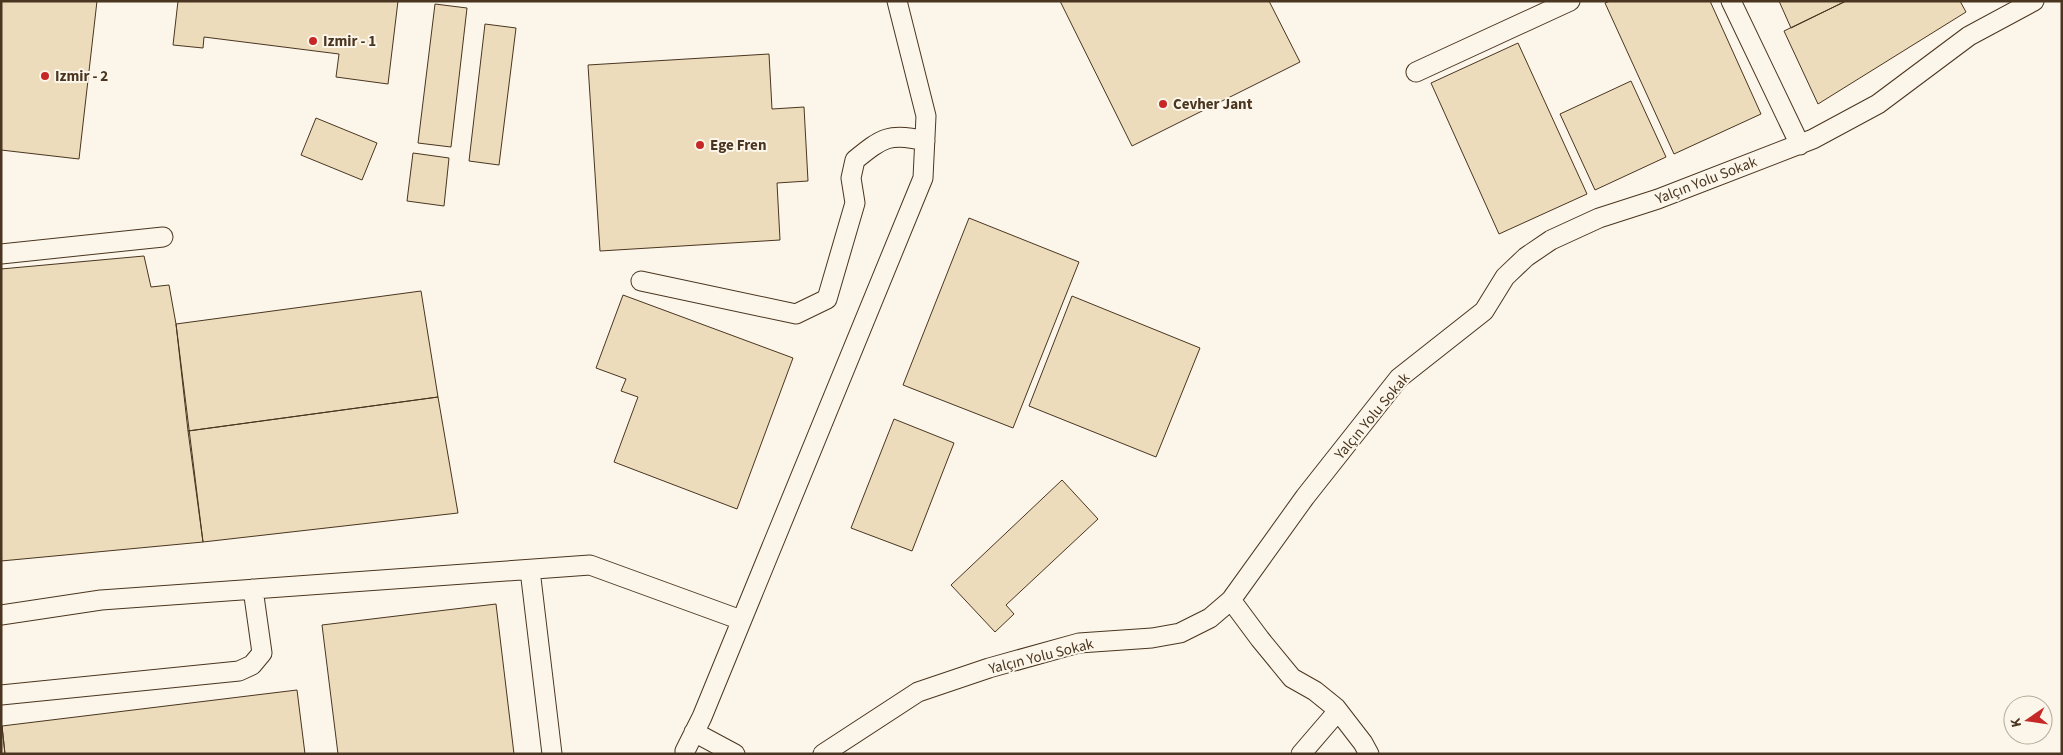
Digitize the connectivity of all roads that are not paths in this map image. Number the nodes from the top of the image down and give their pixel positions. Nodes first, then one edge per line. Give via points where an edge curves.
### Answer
1 (897, 1) edge
2 (1570, 1) edge
3 (1731, 1) edge
4 (2034, 1) edge
5 (1416, 72) dead end
6 (925, 141) junction
7 (1800, 144) junction
8 (163, 237) dead end
9 (1, 254) edge
10 (641, 281) dead end
11 (530, 570) junction
12 (253, 590) junction
13 (1231, 600) junction
14 (1, 615) edge
15 (741, 620) junction
16 (1, 695) edge
17 (1338, 711) junction
18 (694, 732) junction
19 (685, 751) dead end
20 (552, 754) edge
21 (735, 754) edge
22 (823, 754) edge
23 (1301, 754) edge
24 (1369, 754) edge

1 - 6 street via 926,116
2 - 5 street
3 - 7 street
4 - 7 street, Yalçın Yolu Sokak via 1969,36 1878,104
6 - 10 street via 904,136 886,139 855,160 851,178 854,203 827,299 796,314
6 - 15 street via 923,178
7 - 13 street, Yalçın Yolu Sokak via 1658,199 1599,218 1551,240 1526,256 1505,277 1484,311 1399,378 1299,505
8 - 9 street
11 - 12 street
11 - 15 street via 590,565
11 - 20 street
12 - 14 street via 101,600
12 - 16 street via 262,653 252,665 239,671
13 - 17 street via 1292,678
13 - 22 street, Yalçın Yolu Sokak via 1210,618 1180,633 1079,643 988,668 918,692
15 - 18 street
17 - 23 street
17 - 24 street
18 - 19 street
18 - 21 street

